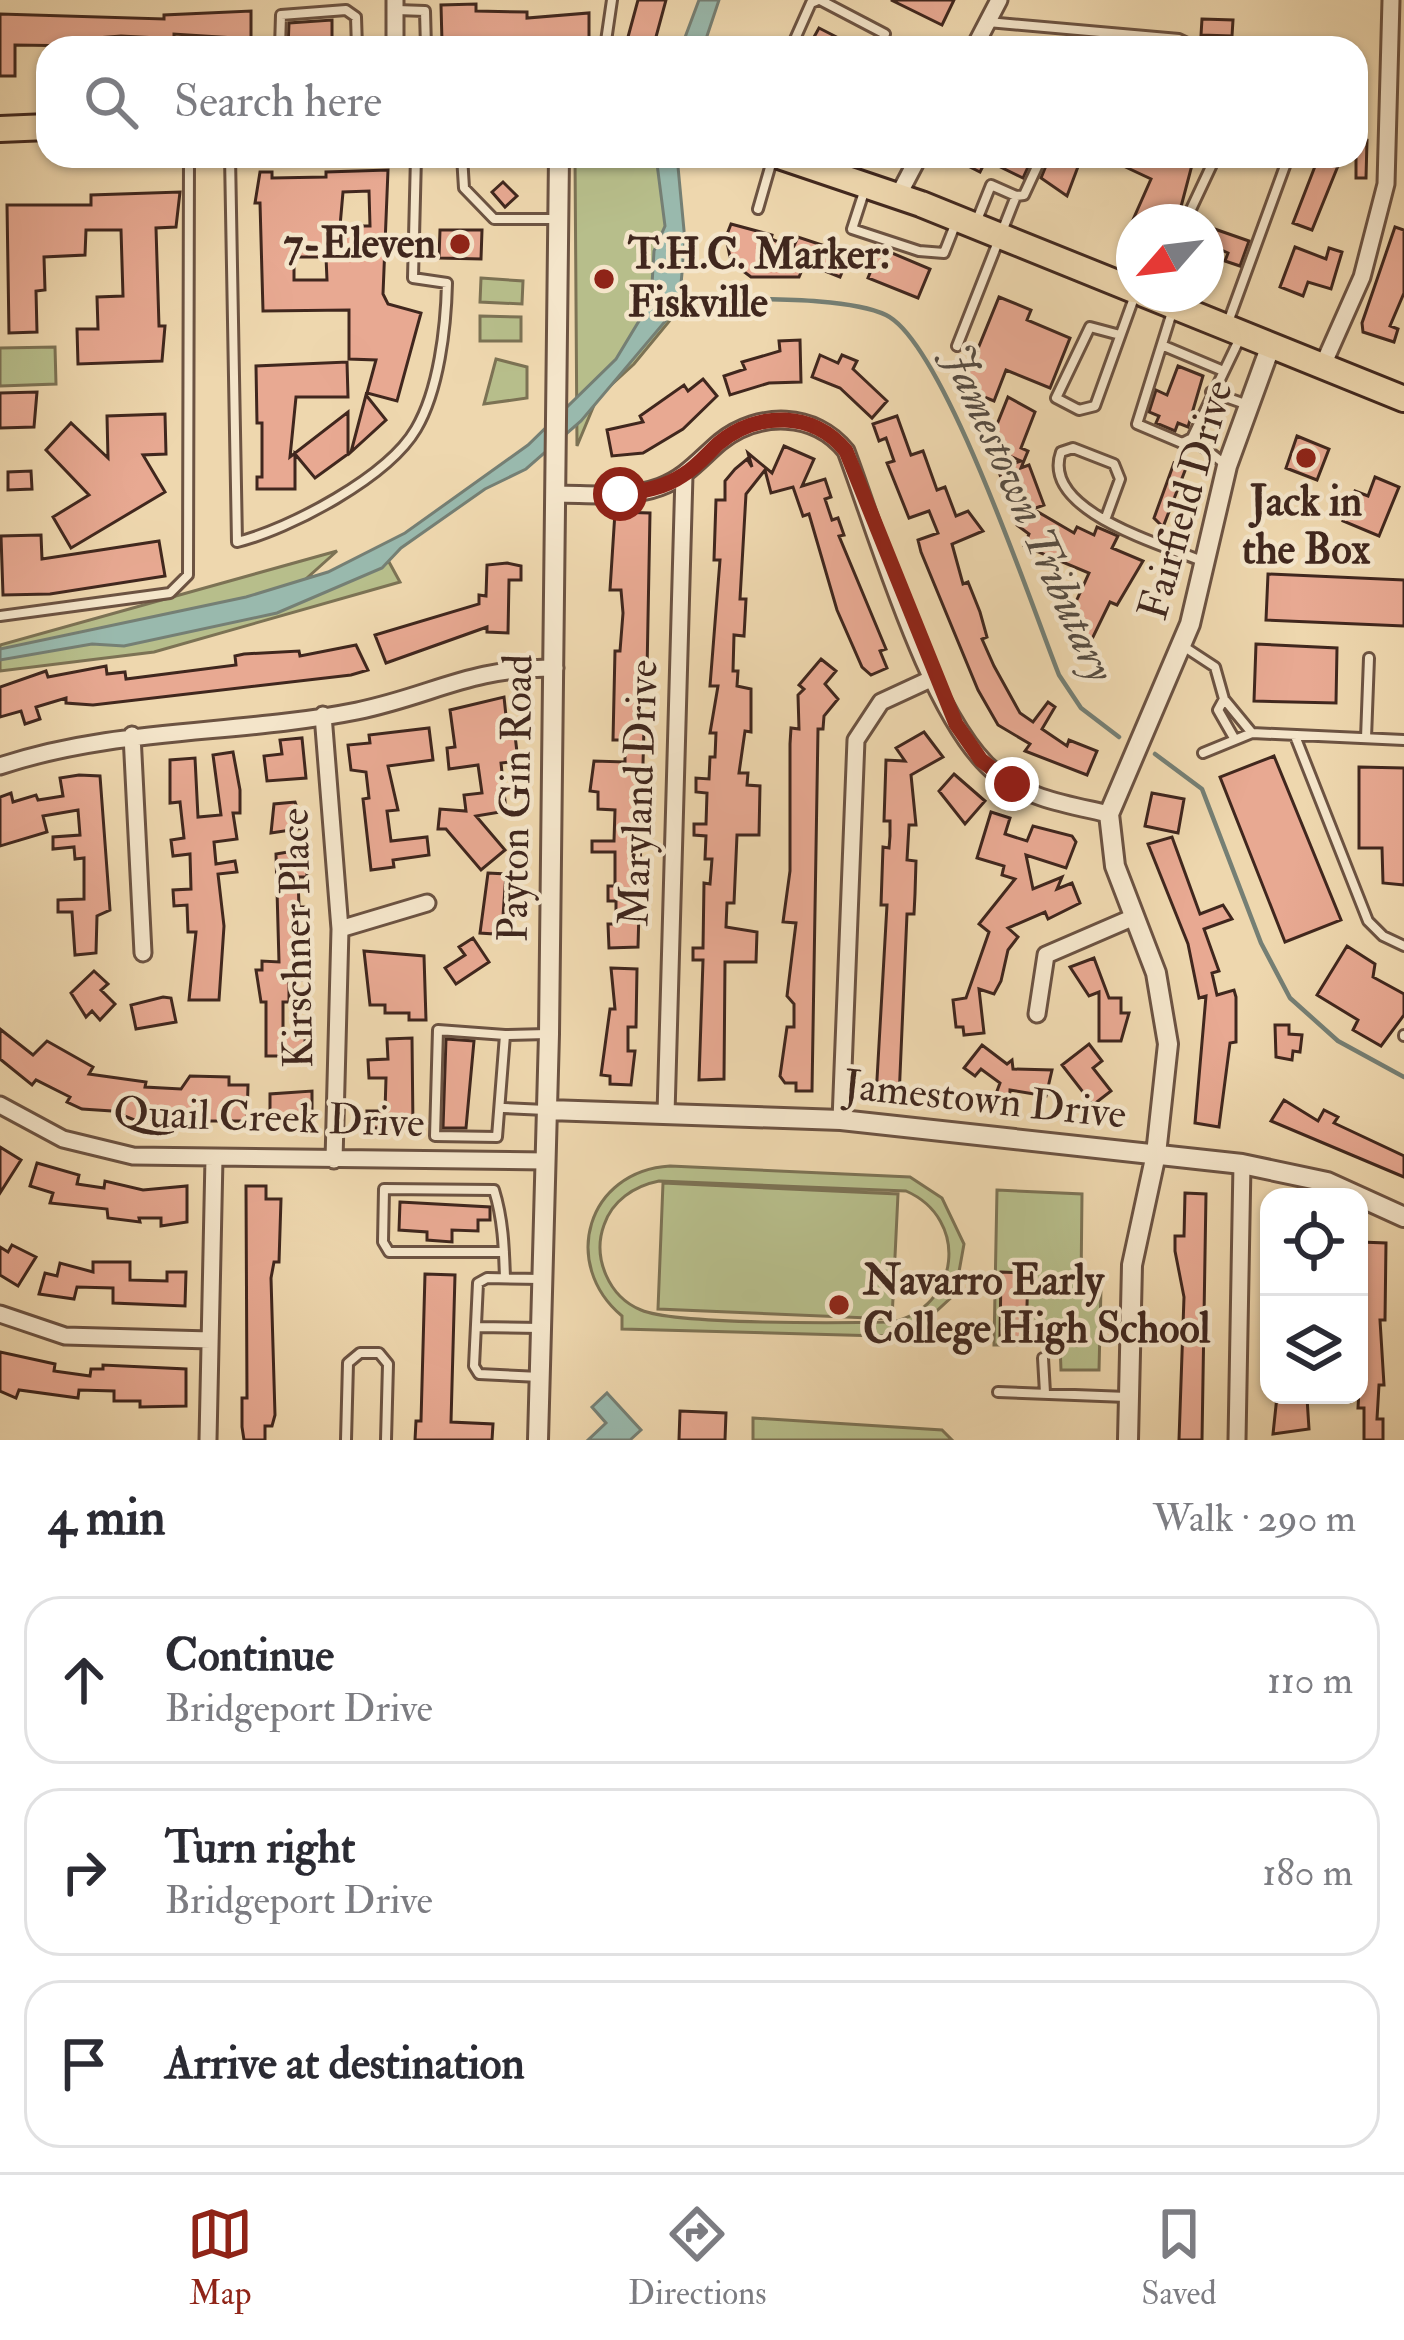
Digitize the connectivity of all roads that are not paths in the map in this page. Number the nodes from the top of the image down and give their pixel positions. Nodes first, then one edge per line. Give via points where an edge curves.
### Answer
1 (612, 0) edge
2 (819, 0) edge
3 (999, 0) edge
4 (1391, 0) edge
5 (347, 5) edge
6 (395, 5) edge
7 (988, 22) junction
8 (885, 34) dead end
9 (280, 36) edge
10 (356, 36) edge
11 (395, 36) edge
12 (426, 36) edge
13 (607, 36) edge
14 (796, 36) edge
15 (980, 36) edge
16 (1145, 36) edge
17 (36, 128) edge
18 (0, 129) edge
19 (189, 168) edge
20 (230, 168) edge
21 (416, 168) edge
22 (463, 168) edge
23 (559, 168) edge
24 (772, 168) edge
25 (844, 168) edge
26 (913, 168) edge
27 (1036, 168) edge
28 (1210, 168) edge
29 (1284, 168) edge
30 (866, 185) junction
31 (898, 196) junction
32 (1016, 196) junction
33 (1193, 204) edge
34 (758, 209) dead end
35 (557, 219) junction
36 (977, 227) junction
37 (1116, 283) edge
38 (1127, 312) edge
39 (1172, 312) edge
40 (1189, 312) edge
41 (1235, 330) junction
42 (1120, 335) junction
43 (1270, 345) junction
44 (957, 346) dead end
45 (1164, 346) junction
46 (1323, 365) junction
47 (1221, 370) junction
48 (1211, 392) junction
49 (1404, 399) edge
50 (1248, 404) junction
51 (1192, 438) junction
52 (1227, 466) junction
53 (684, 475) junction
54 (556, 484) junction
55 (1106, 520) junction
56 (1205, 562) junction
57 (0, 616) edge
58 (1181, 645) junction
59 (1369, 658) dead end
60 (554, 668) junction
61 (933, 678) junction
62 (1224, 699) junction
63 (322, 715) junction
64 (1252, 733) junction
65 (132, 735) junction
66 (1295, 736) junction
67 (1234, 738) junction
68 (1366, 738) junction
69 (1404, 740) edge
70 (1203, 753) dead end
71 (0, 766) edge
72 (1109, 814) junction
73 (427, 903) dead end
74 (1134, 917) junction
75 (340, 929) junction
76 (1404, 946) edge
77 (143, 953) dead end
78 (1037, 1014) dead end
79 (549, 1034) junction
80 (505, 1035) junction
81 (0, 1105) edge
82 (504, 1108) junction
83 (548, 1110) junction
84 (666, 1114) junction
85 (841, 1120) junction
86 (435, 1136) junction
87 (460, 1137) junction
88 (497, 1137) junction
89 (1156, 1154) junction
90 (214, 1158) junction
91 (334, 1160) junction
92 (460, 1160) junction
93 (434, 1161) junction
94 (496, 1161) junction
95 (546, 1161) junction
96 (1242, 1164) junction
97 (1404, 1217) edge
98 (505, 1252) junction
99 (506, 1278) junction
100 (543, 1279) junction
101 (0, 1314) edge
102 (476, 1327) junction
103 (541, 1328) junction
104 (210, 1340) junction
105 (1043, 1358) dead end
106 (540, 1377) junction
107 (998, 1392) dead end
108 (1045, 1394) junction
109 (1129, 1397) junction
110 (208, 1440) edge
111 (346, 1440) edge
112 (386, 1440) edge
113 (538, 1440) edge
114 (1128, 1440) edge
115 (1237, 1440) edge

1 - 13 lane
2 - 8 lane
2 - 14 lane
3 - 7 street
4 - 46 street via 1385,184 1362,277
5 - 9 lane via 280,15
5 - 10 lane
6 - 11 street
6 - 12 lane via 425,11
7 - 15 street
7 - 16 lane
17 - 18 main road
19 - 57 lane via 188,575 170,593
20 - 21 lane via 237,542 318,511 416,430 447,284 413,278
22 - 35 lane via 464,188 494,220
23 - 35 street, Payton Gin Road
24 - 34 lane
25 - 30 main road
26 - 31 street
27 - 32 lane
28 - 33 lane
29 - 41 lane
30 - 31 main road
30 - 36 lane via 852,229 944,253
31 - 36 main road
32 - 36 lane
32 - 36 lane via 991,184
35 - 54 street, Payton Gin Road
36 - 37 main road
36 - 44 lane
38 - 42 lane
39 - 45 lane
40 - 41 main road
41 - 43 main road
41 - 47 lane
42 - 42 lane via 1095,406 1079,410 1056,398 1090,327
43 - 46 main road
43 - 50 street, Fairfield Drive
45 - 47 lane
45 - 51 lane via 1137,424 1182,443
46 - 49 main road
47 - 48 lane
48 - 50 lane
48 - 51 lane
50 - 52 street, Fairfield Drive
51 - 52 lane
52 - 56 street, Fairfield Drive
53 - 54 street via 640,492
53 - 61 street via 751,424 792,420 834,436
53 - 84 street, Maryland Drive
54 - 60 street, Payton Gin Road
55 - 55 lane via 1064,491 1056,466 1061,452 1073,448 1114,464 1120,479
55 - 56 lane
56 - 58 street, Fairfield Drive
58 - 62 lane via 1215,668
58 - 72 street, Fairfield Drive
59 - 68 lane
60 - 63 street via 476,673
60 - 79 street, Payton Gin Road
61 - 72 street via 967,743 996,774 1027,792
61 - 85 street via 881,702 856,740
62 - 64 lane
62 - 67 lane via 1218,710
63 - 65 street
63 - 75 street, Kirschner Place
64 - 66 lane
64 - 67 lane
65 - 71 street
65 - 77 street
66 - 68 lane
66 - 76 lane via 1368,921
67 - 70 lane
68 - 69 lane
72 - 74 street via 1114,866
73 - 75 street
74 - 78 street via 1046,955
74 - 89 street via 1166,1020
75 - 91 street, Kirschner Place
79 - 80 lane
79 - 83 street, Payton Gin Road
80 - 82 lane
80 - 86 lane via 438,1030
81 - 90 street, Quail Creek Drive via 101,1150
82 - 83 lane
82 - 88 lane
83 - 84 street, Jamestown Drive
83 - 95 street, Payton Gin Road
84 - 85 street, Jamestown Drive
85 - 89 street, Jamestown Drive
86 - 87 lane
86 - 93 lane
87 - 88 lane
87 - 92 lane
88 - 94 lane
89 - 96 street, Jamestown Drive
89 - 109 street via 1133,1252
90 - 91 street, Quail Creek Drive
90 - 104 street
91 - 93 street, Quail Creek Drive
92 - 93 street, Quail Creek Drive
92 - 94 street, Quail Creek Drive
94 - 95 street, Quail Creek Drive
95 - 100 street, Payton Gin Road
96 - 97 street, Jamestown Drive via 1328,1182
96 - 115 street
98 - 98 lane via 494,1190 384,1189 389,1252
98 - 99 lane
99 - 100 lane
99 - 102 lane via 478,1283
100 - 103 street, Payton Gin Road
101 - 104 street via 65,1336
102 - 103 lane
102 - 106 lane via 479,1375
103 - 106 street, Payton Gin Road
104 - 110 street
105 - 108 lane
106 - 113 street, Payton Gin Road
107 - 108 lane
108 - 109 lane
109 - 114 street
111 - 112 lane via 348,1364 360,1353 379,1354 388,1364

